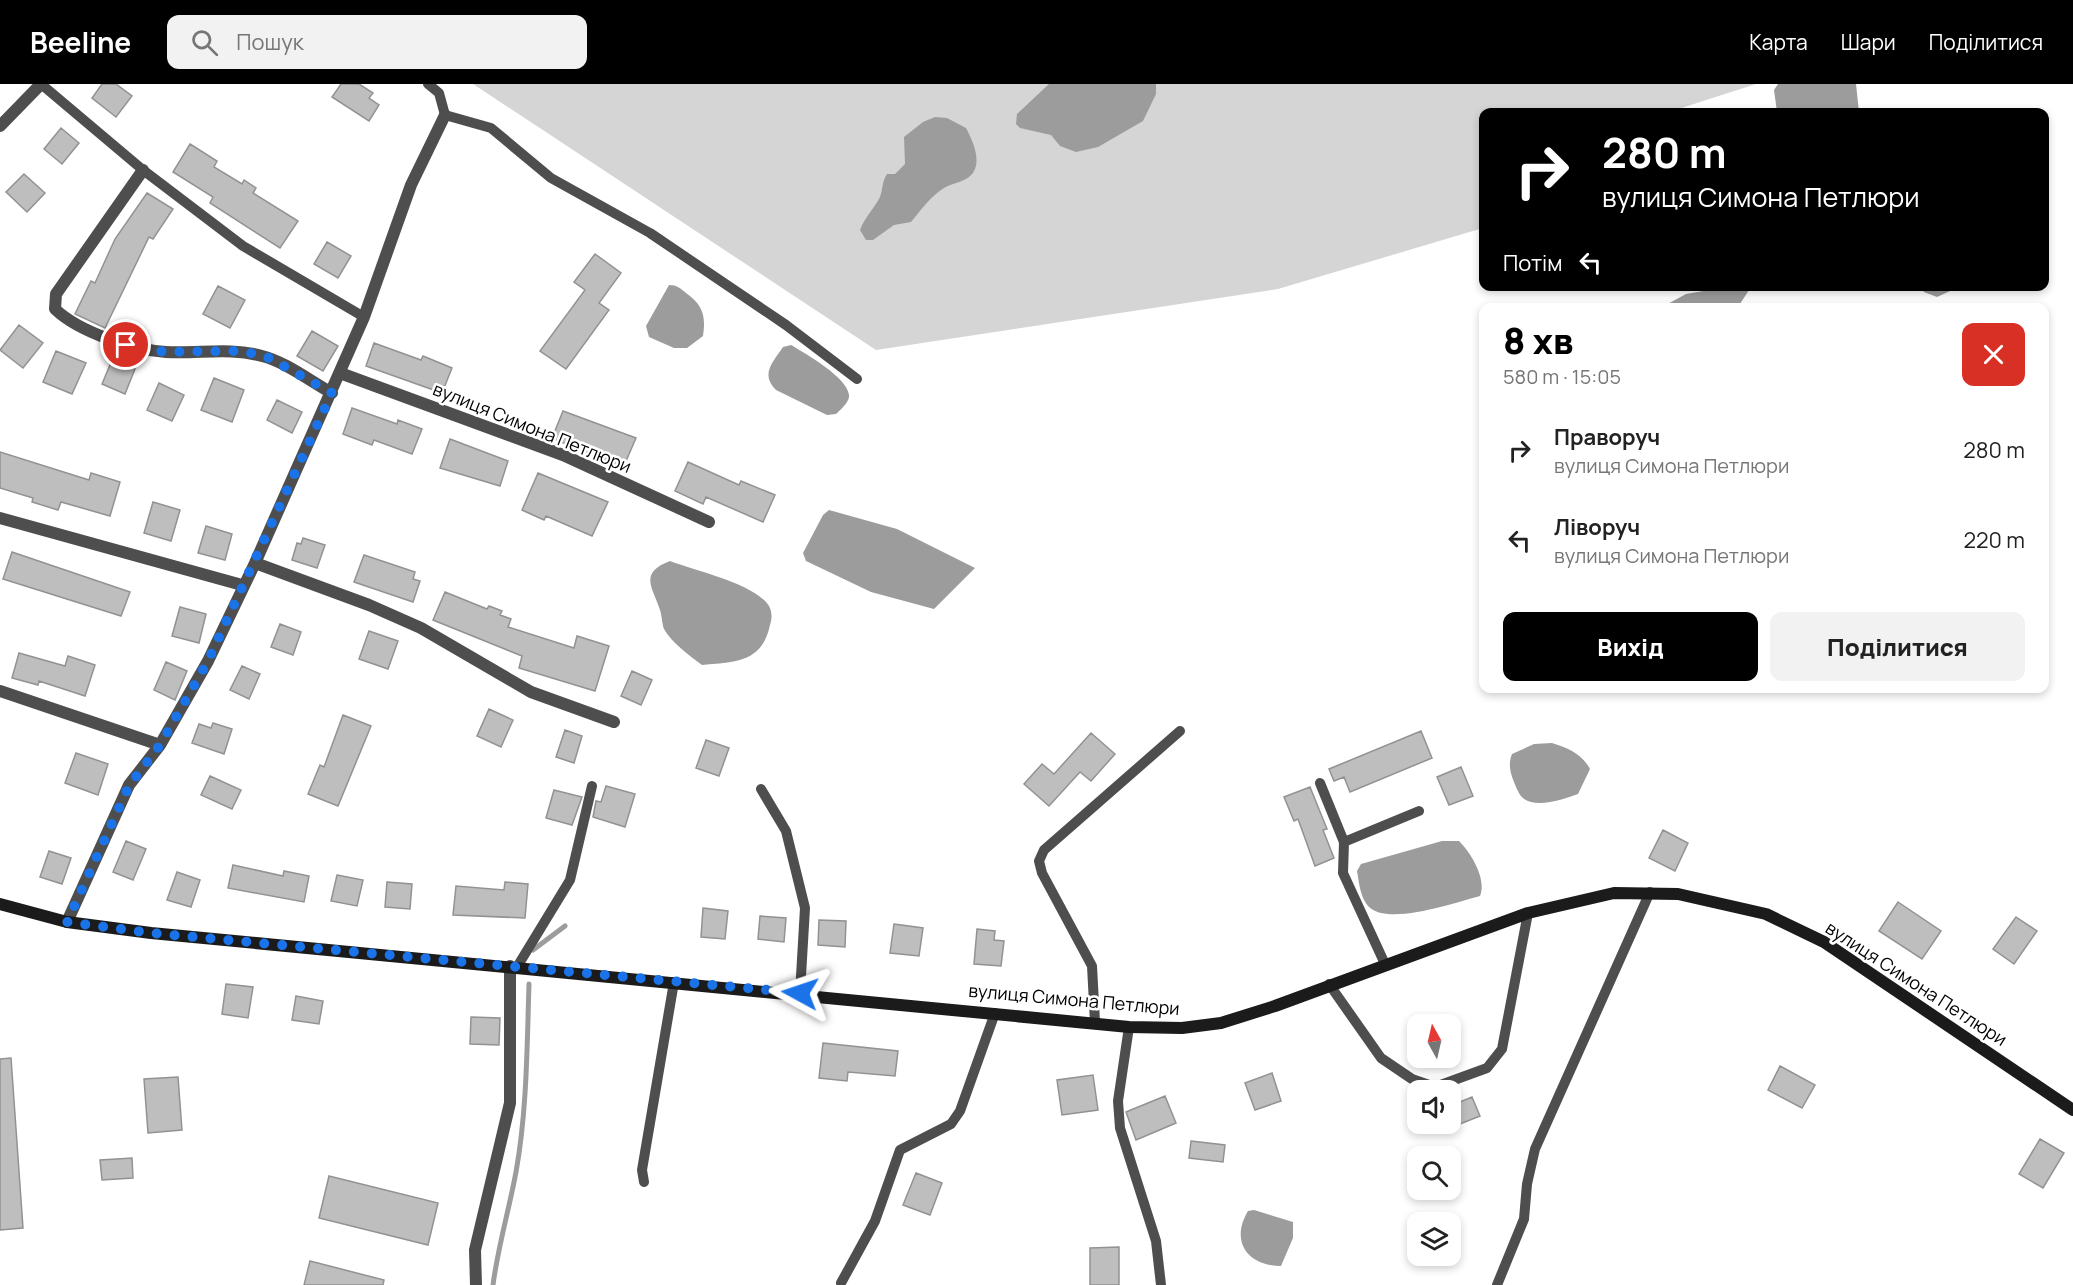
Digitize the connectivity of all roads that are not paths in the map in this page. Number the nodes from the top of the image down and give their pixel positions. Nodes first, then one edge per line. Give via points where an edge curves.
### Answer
1 (41, 84) edge
2 (429, 84) edge
3 (445, 115) junction
4 (0, 126) edge
5 (143, 170) junction
6 (364, 317) junction
7 (340, 373) junction
8 (856, 379) dead end
9 (332, 393) junction
10 (0, 518) edge
11 (709, 522) dead end
12 (255, 564) junction
13 (242, 585) junction
14 (0, 691) edge
15 (614, 722) dead end
16 (1180, 731) dead end
17 (160, 745) junction
18 (1320, 783) dead end
19 (592, 786) dead end
20 (761, 789) dead end
21 (1419, 811) dead end
22 (1344, 842) junction
23 (1650, 892) junction
24 (0, 904) edge
25 (1528, 913) junction
26 (67, 922) junction
27 (1385, 964) junction
28 (513, 967) junction
29 (674, 982) junction
30 (1329, 984) junction
31 (800, 993) junction
32 (995, 1013) junction
33 (1095, 1022) junction
34 (1129, 1026) junction
35 (2073, 1110) edge
36 (644, 1182) dead end
37 (841, 1283) dead end
38 (476, 1285) edge
39 (1161, 1285) edge
40 (1497, 1285) edge

1 - 4 street
1 - 5 lane
2 - 3 lane via 439,93
3 - 6 street via 411,185
3 - 8 lane via 491,128 552,178 650,233 795,331
5 - 6 lane via 243,246
5 - 9 street via 56,294 55,309 67,321 126,345 165,352 240,351 265,356
6 - 7 street
7 - 9 street
7 - 11 street, вулиця Симона Петлюри via 563,455
9 - 12 street
10 - 13 street
12 - 13 street
12 - 15 street via 369,605 421,628 531,692
13 - 17 street via 208,661
14 - 17 street
16 - 33 lane via 1044,850 1040,861 1042,873 1092,966
17 - 26 street via 129,786
18 - 22 lane
19 - 28 lane via 570,880
20 - 31 lane via 786,831 805,908
21 - 22 lane
22 - 27 lane via 1343,873
23 - 25 main road, вулиця Симона Петлюри via 1614,893
23 - 35 main road, вулиця Симона Петлюри via 1711,899 1766,914 1824,942
23 - 40 lane via 1536,1149 1524,1219
24 - 26 main road, вулиця Симона Петлюри
25 - 27 main road, вулиця Симона Петлюри
25 - 30 lane via 1502,1049 1486,1068 1435,1088 1412,1079 1381,1058
26 - 28 main road, вулиця Симона Петлюри
27 - 30 main road, вулиця Симона Петлюри
28 - 29 main road, вулиця Симона Петлюри
28 - 38 street via 510,1103 475,1250
29 - 31 main road, вулиця Симона Петлюри
29 - 36 lane via 642,1170
30 - 34 main road, вулиця Симона Петлюри via 1221,1023 1182,1028
31 - 32 main road, вулиця Симона Петлюри
32 - 33 main road, вулиця Симона Петлюри
32 - 37 lane via 960,1111 951,1124 900,1150 875,1221
33 - 34 main road, вулиця Симона Петлюри
34 - 39 lane via 1118,1101 1120,1128 1156,1241

